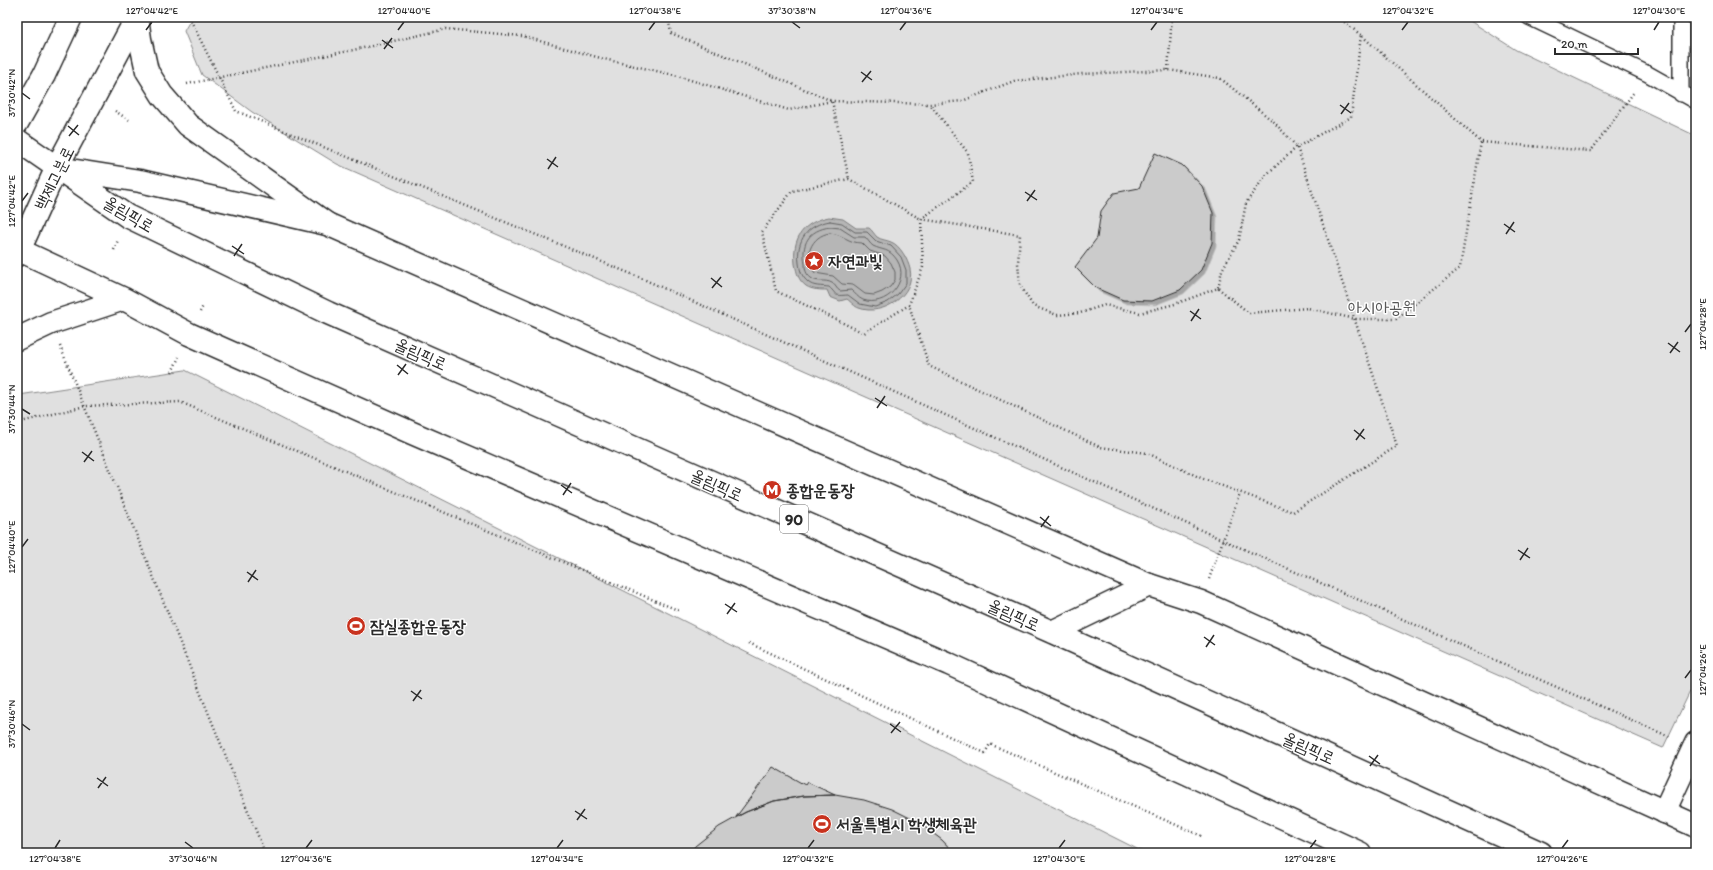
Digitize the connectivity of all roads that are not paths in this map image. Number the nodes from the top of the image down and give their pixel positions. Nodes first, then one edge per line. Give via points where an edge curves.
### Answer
1 (71, 17) edge
2 (137, 17) edge
3 (1529, 17) edge
4 (1681, 17) edge
5 (1681, 94) junction
6 (1696, 101) edge
7 (17, 123) edge
8 (17, 140) edge
9 (57, 167) junction
10 (327, 224) junction
11 (18, 251) edge
12 (124, 300) junction
13 (17, 339) edge
14 (1150, 585) junction
15 (1052, 632) junction
16 (1696, 743) edge
17 (1664, 812) junction
18 (1696, 826) edge
19 (1360, 853) edge
20 (1541, 853) edge

1 - 7 main road via 44,75
2 - 9 main road, 백제고분로
2 - 10 main road via 147,71 162,95 188,125
3 - 5 lane via 1648,74
4 - 5 lane
5 - 6 lane
8 - 9 main road, 올림픽로 / 90
9 - 10 main road via 140,181
9 - 11 main road, 백제고분로
9 - 15 main road, 올림픽로 / 90 via 127,216 328,313
10 - 14 main road
11 - 12 main road
12 - 13 main road via 51,323
12 - 19 main road via 189,334 412,433 949,664
14 - 15 main road
14 - 17 main road via 1201,602
15 - 20 main road, 올림픽로 / 90
16 - 17 main road
17 - 18 main road

